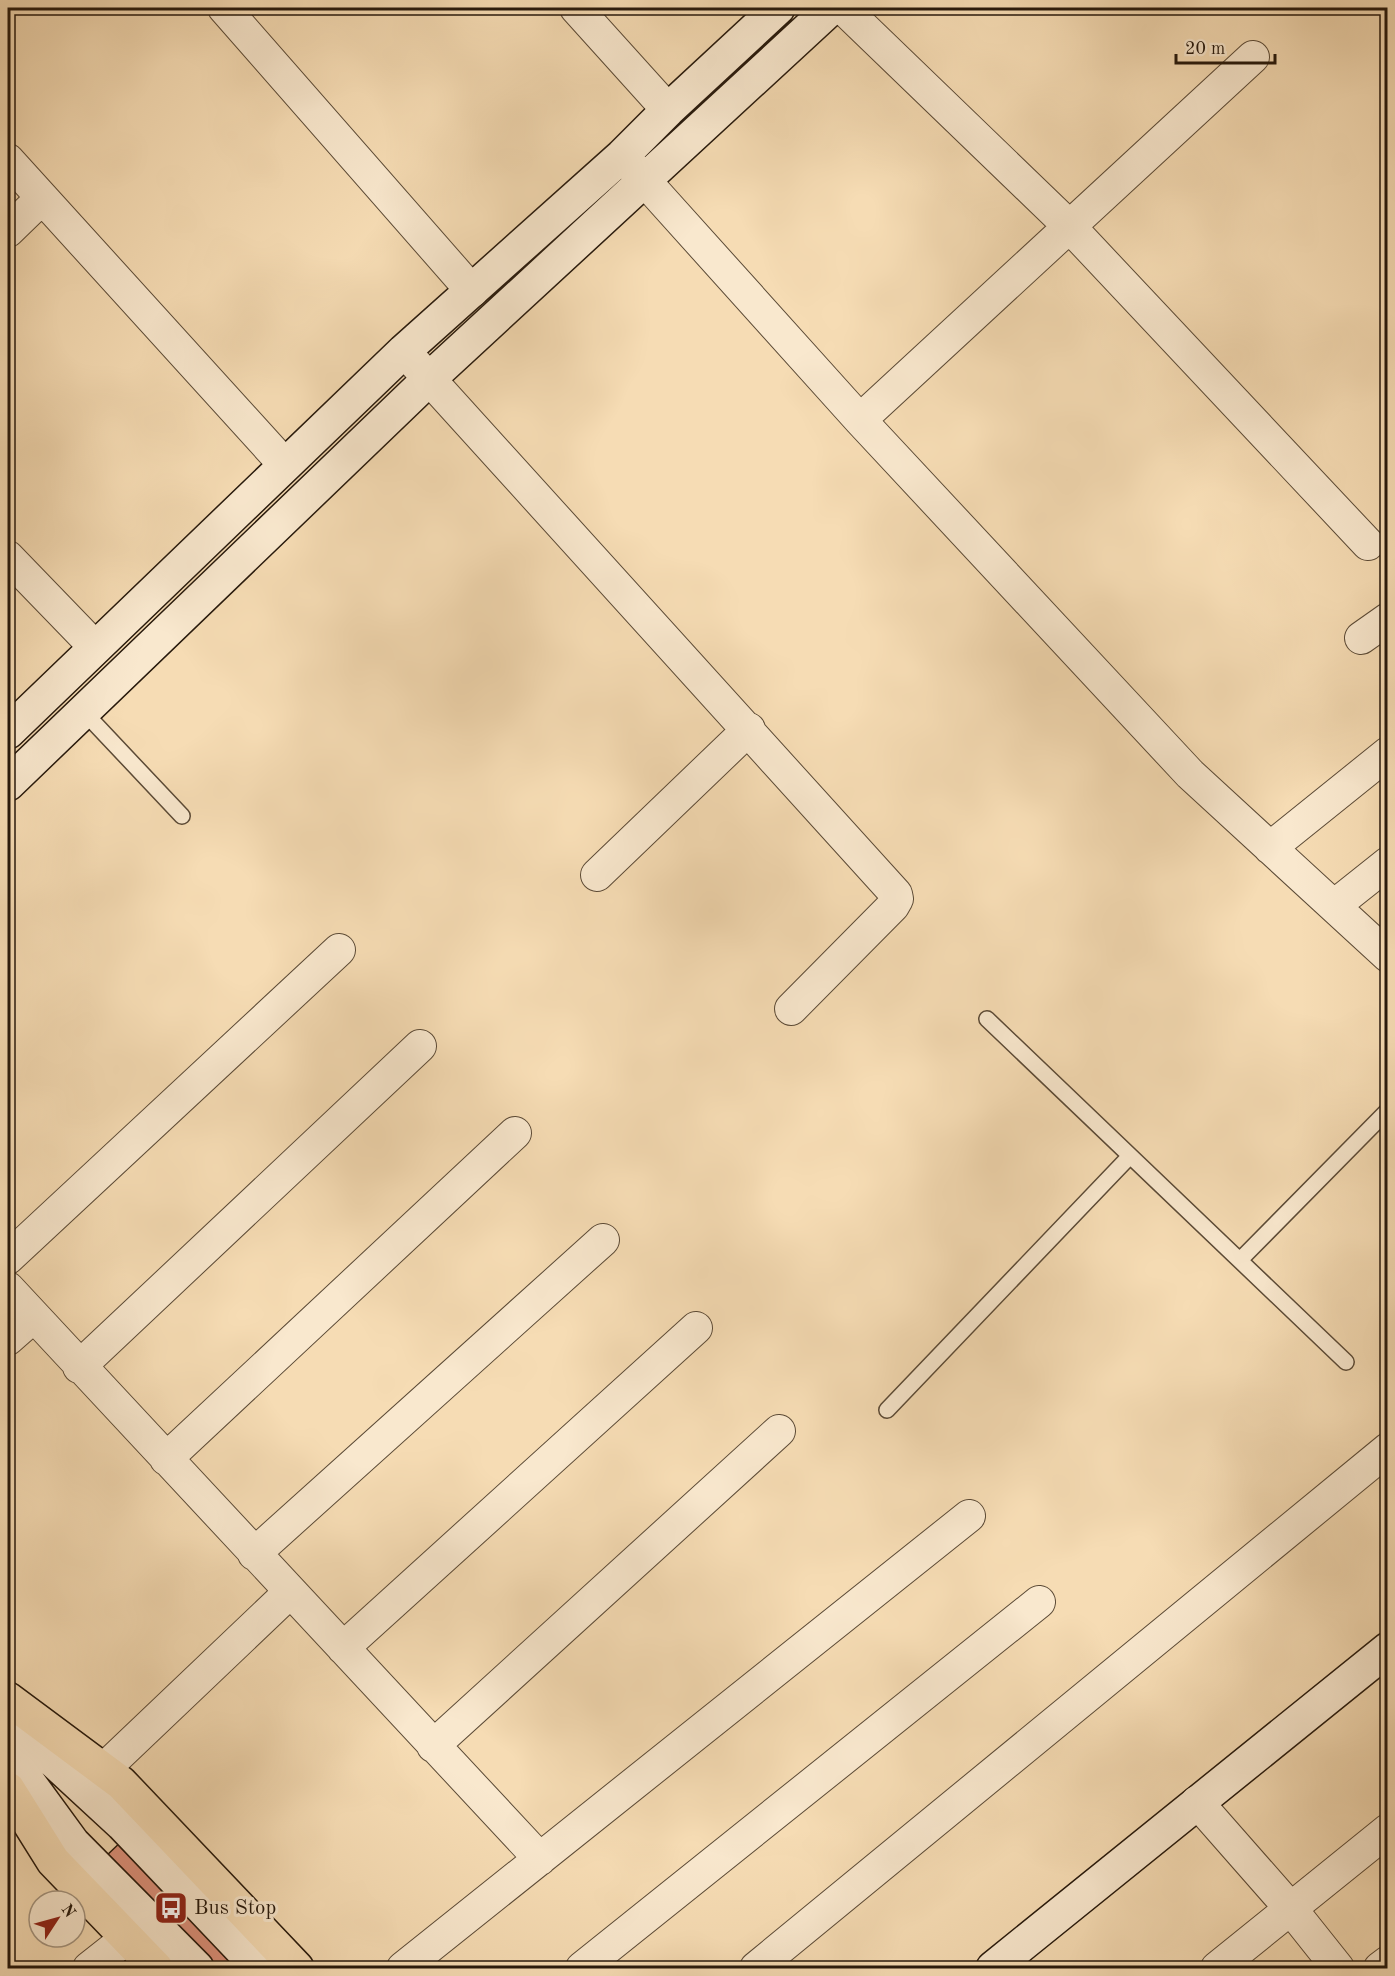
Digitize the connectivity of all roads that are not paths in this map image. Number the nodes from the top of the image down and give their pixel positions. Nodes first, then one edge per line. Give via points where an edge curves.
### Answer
1 (224, 8) edge
2 (576, 8) edge
3 (778, 8) edge
4 (831, 8) edge
5 (843, 8) edge
6 (1253, 57) dead end
7 (668, 110) junction
8 (622, 156) junction
9 (8, 160) edge
10 (644, 180) junction
11 (42, 198) junction
12 (1069, 226) junction
13 (8, 231) edge
14 (472, 291) junction
15 (405, 351) junction
16 (429, 379) junction
17 (860, 420) junction
18 (285, 465) junction
19 (1368, 544) dead end
20 (8, 557) edge
21 (1388, 619) edge
22 (1361, 639) dead end
23 (95, 647) junction
24 (83, 711) junction
25 (749, 729) junction
26 (8, 732) edge
27 (1388, 753) edge
28 (8, 784) edge
29 (182, 816) dead end
30 (1270, 848) junction
31 (1388, 863) edge
32 (597, 875) dead end
33 (1334, 906) junction
34 (339, 950) dead end
35 (1388, 956) edge
36 (791, 1009) dead end
37 (987, 1019) dead end
38 (420, 1046) dead end
39 (1388, 1110) edge
40 (515, 1133) dead end
41 (1130, 1156) junction
42 (603, 1240) dead end
43 (8, 1258) edge
44 (1240, 1260) junction
45 (8, 1288) edge
46 (33, 1317) junction
47 (696, 1328) dead end
48 (8, 1339) edge
49 (1346, 1362) dead end
50 (79, 1367) junction
51 (887, 1410) dead end
52 (779, 1431) dead end
53 (1388, 1449) edge
54 (166, 1459) junction
55 (969, 1516) dead end
56 (255, 1554) junction
57 (290, 1592) junction
58 (1039, 1602) dead end
59 (343, 1648) junction
60 (1388, 1649) edge
61 (8, 1699) edge
62 (8, 1719) edge
63 (433, 1746) junction
64 (8, 1754) edge
65 (103, 1770) junction
66 (1197, 1802) junction
67 (11, 1803) edge
68 (1388, 1830) edge
69 (540, 1859) junction
70 (1291, 1909) junction
71 (127, 1938) junction
72 (1388, 1962) edge
73 (89, 1968) edge
74 (156, 1968) edge
75 (197, 1968) edge
76 (259, 1968) edge
77 (297, 1968) edge
78 (403, 1968) edge
79 (582, 1968) edge
80 (756, 1968) edge
81 (993, 1968) edge
82 (1217, 1968) edge
83 (1338, 1968) edge
84 (1380, 1968) edge

1 - 14 street
2 - 7 street
3 - 7 street
4 - 10 street
5 - 12 street
6 - 12 street
7 - 8 street
8 - 10 street
8 - 14 street
9 - 11 street
10 - 16 street
10 - 17 street
11 - 13 street
11 - 18 street
12 - 17 street
12 - 19 street
14 - 15 street
15 - 16 street
15 - 18 street
16 - 24 street
16 - 25 street
17 - 30 street via 1190,774
18 - 23 street
20 - 23 street
21 - 22 street
23 - 26 street
24 - 28 street
24 - 29 lane
25 - 32 street
25 - 36 street via 897,899
27 - 30 street
30 - 33 street
31 - 33 street
33 - 35 street
34 - 43 street
37 - 41 lane
38 - 50 street
39 - 44 lane
40 - 54 street
41 - 44 lane
41 - 51 lane
42 - 56 street
44 - 49 lane
45 - 46 street
46 - 48 street
46 - 50 street
47 - 59 street
50 - 54 street
52 - 63 street
53 - 80 street
54 - 56 street
55 - 69 street
56 - 57 street
57 - 59 street
57 - 65 street
58 - 79 street
59 - 63 street
60 - 66 street
61 - 65 main road
62 - 76 street via 122,1824
63 - 69 street
64 - 75 street via 73,1843
65 - 77 main road via 121,1783
66 - 70 street
66 - 81 street
67 - 71 main road via 53,1861
68 - 70 street
69 - 78 street
70 - 82 street
70 - 83 street
71 - 73 street
71 - 74 main road
72 - 84 street

